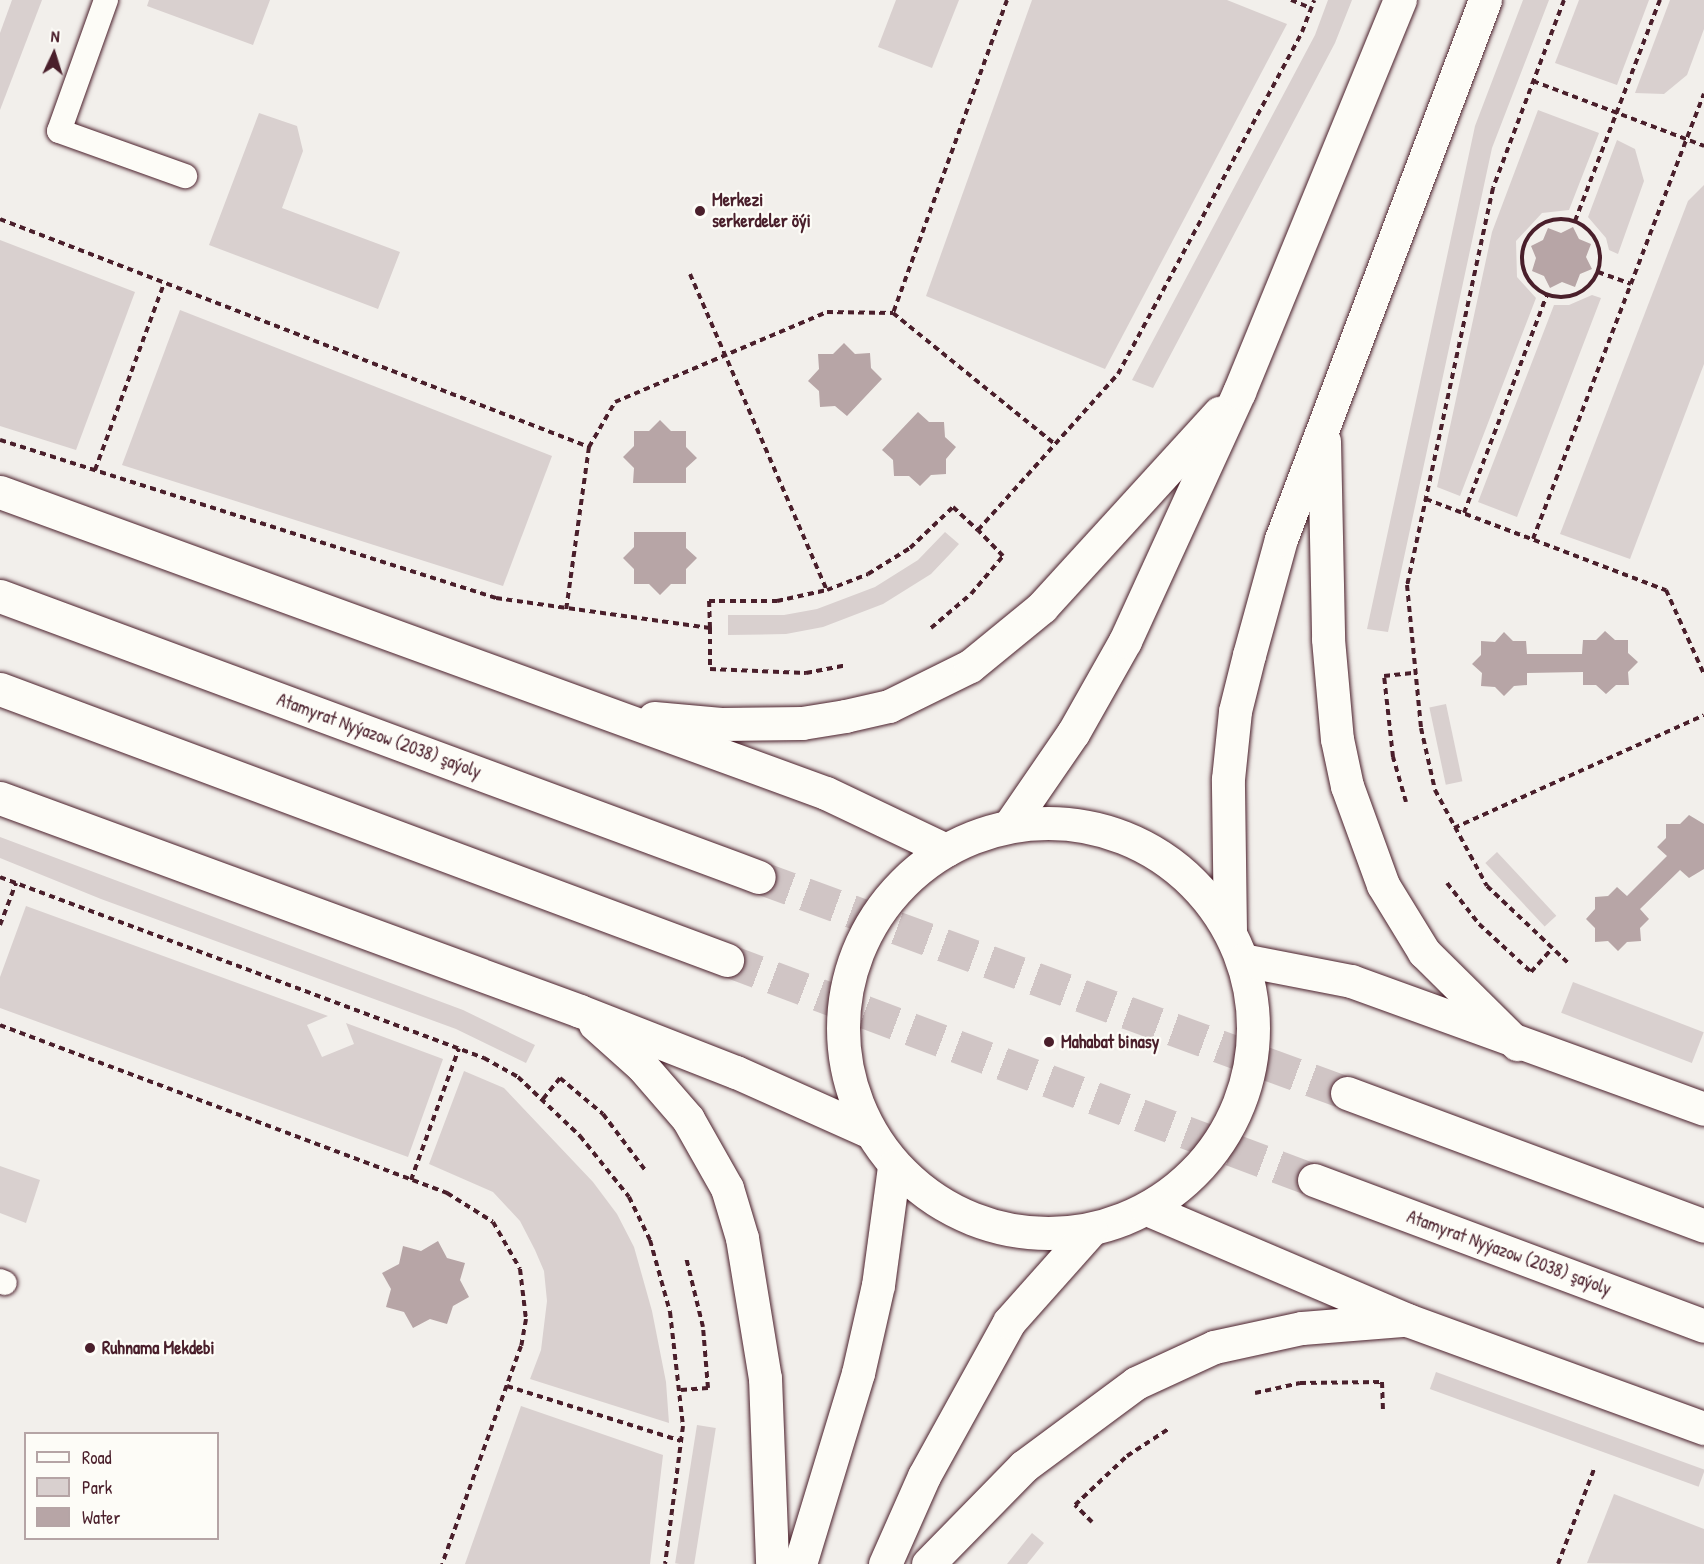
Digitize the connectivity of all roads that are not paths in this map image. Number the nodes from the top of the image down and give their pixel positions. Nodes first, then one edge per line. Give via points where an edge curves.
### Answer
1 (106, 0) edge
2 (1400, 0) edge
3 (1485, 0) edge
4 (185, 176) dead end
5 (1239, 392) junction
6 (1324, 421) junction
7 (0, 492) edge
8 (0, 596) edge
9 (0, 689) edge
10 (609, 714) junction
11 (0, 798) edge
12 (1009, 826) junction
13 (946, 850) junction
14 (759, 877) tunnel mouth
15 (1230, 931) junction
16 (727, 960) tunnel mouth
17 (1243, 960) junction
18 (580, 1011) junction
19 (1517, 1044) junction
20 (1347, 1094) tunnel mouth
21 (1704, 1109) edge
22 (870, 1132) junction
23 (894, 1166) junction
24 (1314, 1180) tunnel mouth
25 (1147, 1209) junction
26 (1704, 1226) edge
27 (1090, 1230) junction
28 (1407, 1320) junction
29 (1704, 1326) edge
30 (1704, 1428) edge
31 (772, 1564) edge
32 (800, 1564) edge
33 (885, 1564) edge
34 (928, 1564) edge

1 - 4 lane via 59,131
2 - 5 main road
3 - 6 main road
5 - 10 main road via 1042,607 970,666 889,706 802,723 722,724
5 - 12 main road via 1125,641 1072,733
6 - 15 main road via 1281,539 1235,711 1228,779
6 - 19 main road via 1328,639 1337,739 1347,786 1383,885 1424,952
7 - 10 main road
8 - 14 main road, Atamyrat Nyýazow (2038) şaýoly
9 - 16 main road
10 - 13 main road via 825,793
11 - 18 main road
12 - 13 main road
12 - 15 main road via 1061,823 1112,833 1160,855 1200,888
13 - 22 main road via 902,882 870,925 849,975 842,1028 849,1082
15 - 17 main road
17 - 19 main road via 1351,981
17 - 25 main road via 1254,1018 1249,1075 1228,1129 1193,1175
18 - 22 main road via 736,1072
18 - 31 main road via 642,1066 688,1119 727,1188 742,1238 765,1378
19 - 21 main road
20 - 26 main road
22 - 23 main road
23 - 27 main road via 936,1200 984,1224 1037,1233
23 - 32 main road via 878,1285 858,1373
24 - 29 main road, Atamyrat Nyýazow (2038) şaýoly
25 - 27 main road
25 - 28 main road
27 - 33 main road via 1009,1322 924,1476
28 - 30 main road
28 - 34 main road via 1302,1328 1214,1347 1136,1383 1024,1466

